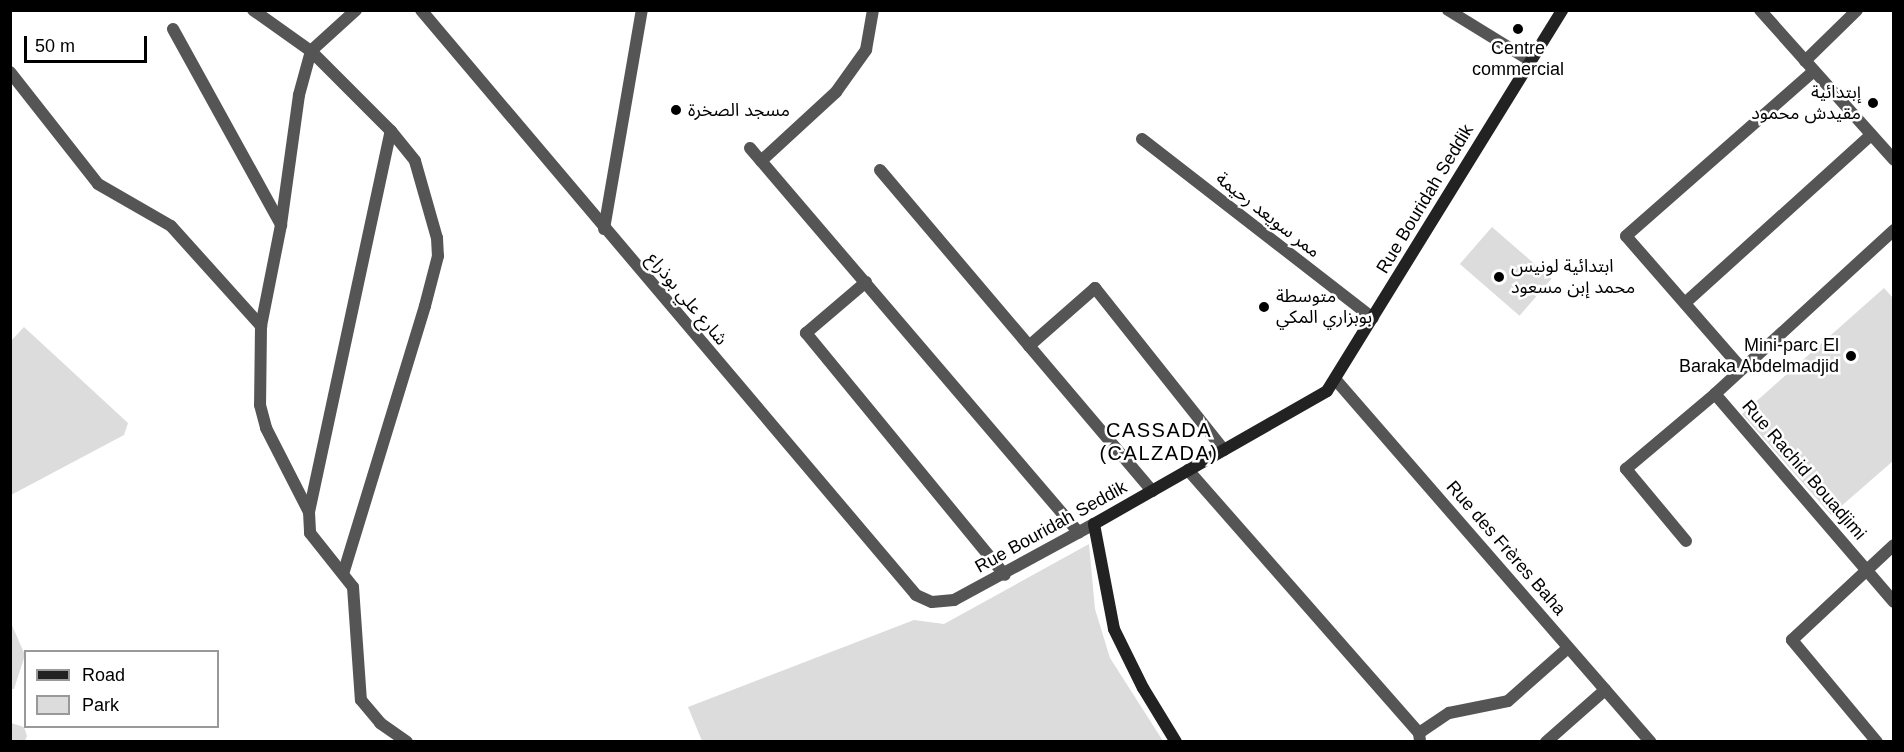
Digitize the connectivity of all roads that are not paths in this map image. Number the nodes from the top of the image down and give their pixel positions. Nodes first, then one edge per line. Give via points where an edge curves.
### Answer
1 (253, 10) edge
2 (356, 10) edge
3 (421, 10) edge
4 (642, 10) edge
5 (873, 10) edge
6 (1448, 10) edge
7 (1562, 10) edge
8 (1760, 10) edge
9 (1857, 10) edge
10 (173, 29) dead end
11 (311, 51) junction
12 (1532, 61) junction
13 (1805, 61) junction
14 (1814, 71) junction
15 (10, 72) edge
16 (391, 131) junction
17 (1871, 135) junction
18 (1142, 139) dead end
19 (750, 148) dead end
20 (1893, 160) edge
21 (761, 162) junction
22 (880, 170) dead end
23 (281, 225) junction
24 (604, 229) junction
25 (1893, 230) edge
26 (866, 282) junction
27 (1685, 303) junction
28 (1373, 318) junction
29 (261, 326) junction
30 (1029, 346) junction
31 (1742, 369) junction
32 (1335, 379) junction
33 (1715, 394) junction
34 (1224, 450) junction
35 (1188, 470) junction
36 (1152, 491) junction
37 (309, 512) junction
38 (1094, 524) junction
39 (1079, 533) junction
40 (1686, 541) dead end
41 (1893, 545) edge
42 (1865, 570) junction
43 (343, 574) junction
44 (1005, 575) junction
45 (932, 602) joint
46 (1893, 602) edge
47 (1568, 648) junction
48 (1605, 690) junction
49 (1419, 737) edge
50 (407, 741) edge
51 (1176, 741) edge
52 (1546, 741) edge
53 (1650, 741) edge
54 (1877, 741) edge

1 - 11 street
2 - 11 street
3 - 24 street, شارع علي بوذراع
4 - 24 street
5 - 21 street via 866,50 836,92
6 - 12 street
7 - 12 main road, Rue Bouridah Seddik
8 - 13 street
9 - 13 street
10 - 23 street
11 - 16 street
11 - 23 street via 299,95
12 - 28 main road, Rue Bouridah Seddik
13 - 14 street
14 - 17 street
14 - 27 street via 1626,236
15 - 29 street via 98,184 171,226
16 - 37 street
16 - 43 street via 415,161 437,238 438,256
17 - 20 street
17 - 27 street
18 - 28 street, ممر سويعد رحيمة
19 - 21 street
21 - 26 street
22 - 30 street
23 - 29 street
24 - 45 street, شارع علي بوذراع via 900,580 916,595
25 - 31 street
26 - 39 street
26 - 44 street via 806,333
27 - 31 street
28 - 32 main road, Rue Bouridah Seddik
29 - 37 street via 260,405 266,428
30 - 34 street via 1095,288
30 - 36 street
31 - 33 street
32 - 34 main road, Rue Bouridah Seddik via 1327,390
32 - 47 street, Rue des Frères Baha
33 - 40 street via 1626,469
33 - 42 street, Rue Rachid Bouadjimi
34 - 35 main road, Rue Bouridah Seddik
35 - 36 main road, Rue Bouridah Seddik
35 - 49 street
36 - 38 main road, Rue Bouridah Seddik
37 - 43 street via 310,533
38 - 39 street, Rue Bouridah Seddik
38 - 51 main road via 1114,629 1143,688
39 - 44 street, Rue Bouridah Seddik
41 - 42 street
42 - 46 street, Rue Rachid Bouadjimi
42 - 54 street via 1792,640
43 - 50 street via 353,587 362,700 380,723
44 - 45 street, Rue Bouridah Seddik via 954,600
47 - 48 street, Rue des Frères Baha
47 - 49 street via 1508,701 1449,713
48 - 52 street
48 - 53 street, Rue des Frères Baha

